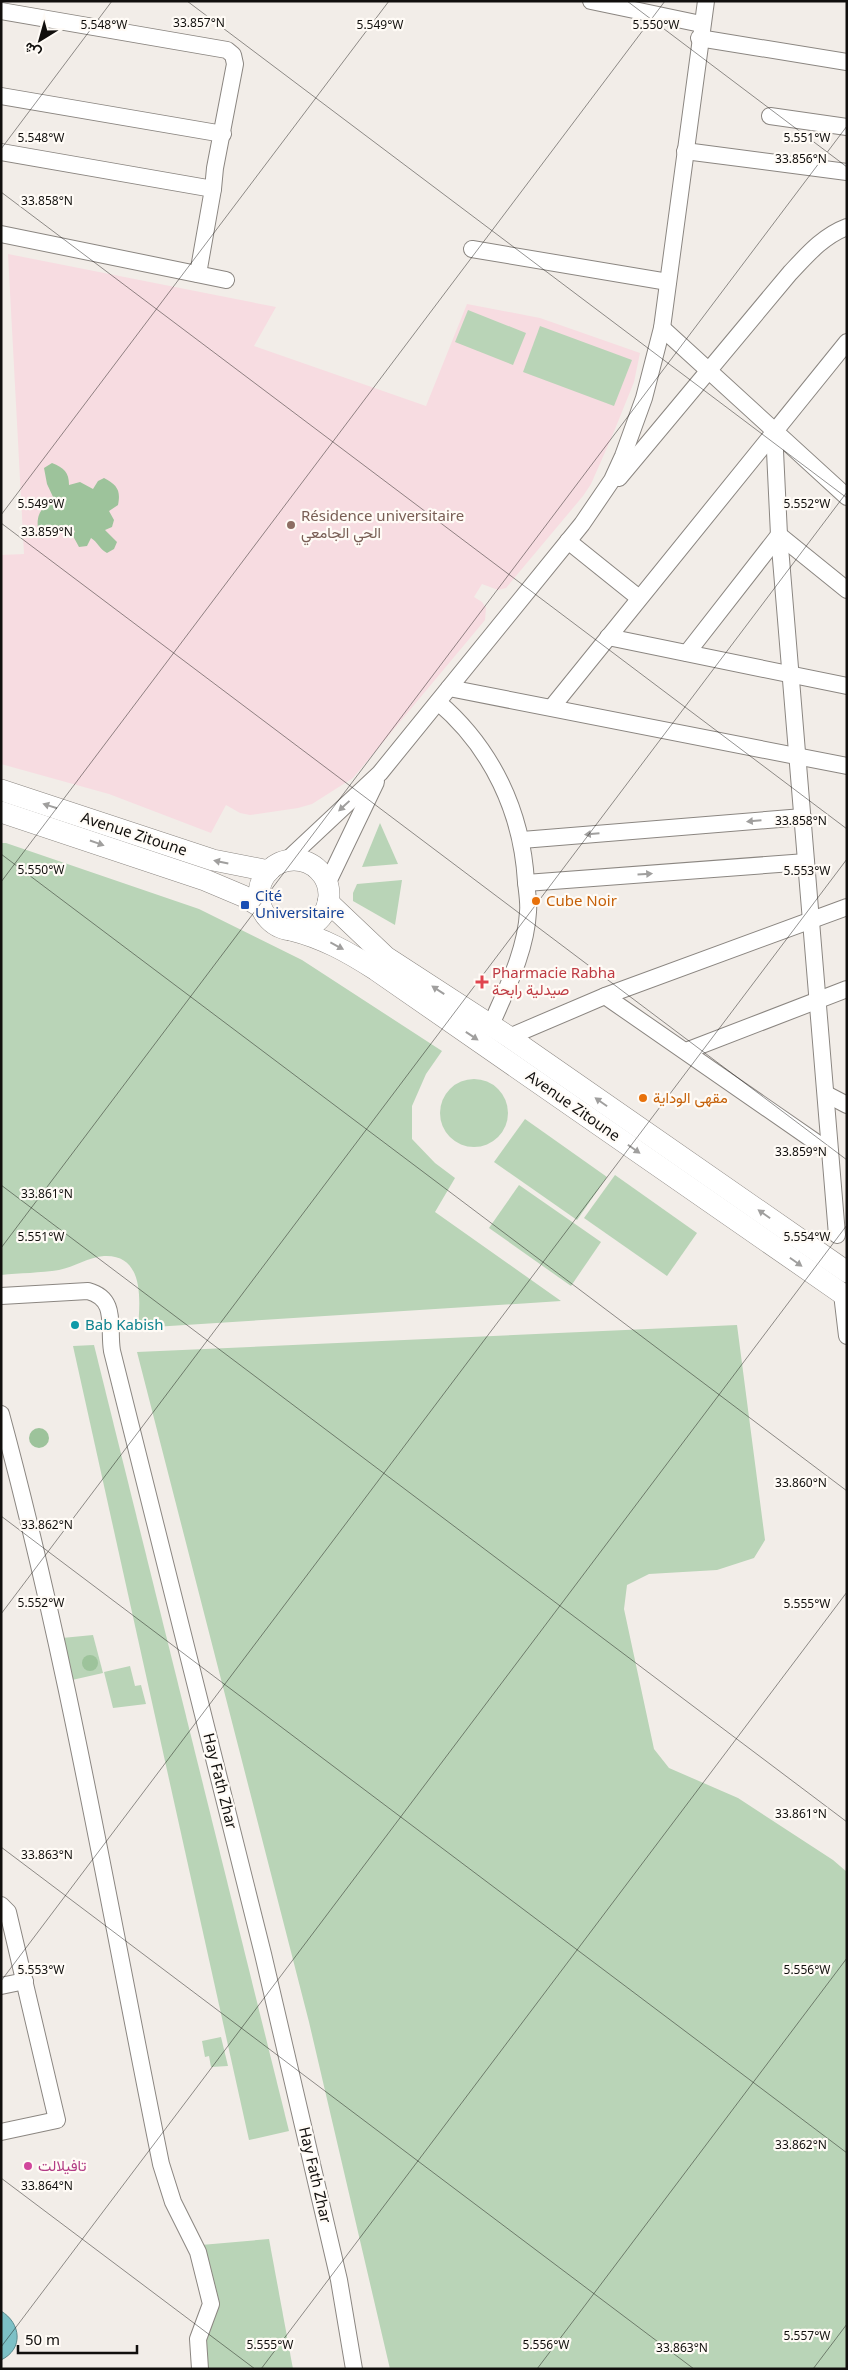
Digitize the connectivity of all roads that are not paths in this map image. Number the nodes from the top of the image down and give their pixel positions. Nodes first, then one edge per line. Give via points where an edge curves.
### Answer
1 (591, 1) edge
2 (706, 1) edge
3 (2, 15) edge
4 (700, 31) junction
5 (847, 62) edge
6 (1, 96) edge
7 (770, 116) dead end
8 (847, 127) edge
9 (223, 134) junction
10 (685, 151) junction
11 (1, 152) edge
12 (847, 172) edge
13 (213, 189) junction
14 (847, 227) edge
15 (1, 234) edge
16 (472, 249) dead end
17 (198, 274) junction
18 (226, 280) dead end
19 (668, 282) junction
20 (662, 328) junction
21 (847, 342) edge
22 (710, 372) junction
23 (774, 430) junction
24 (847, 497) edge
25 (597, 504) junction
26 (779, 535) junction
27 (568, 541) junction
28 (847, 590) edge
29 (639, 598) junction
30 (608, 637) junction
31 (686, 653) junction
32 (791, 676) junction
33 (847, 686) edge
34 (449, 688) junction
35 (438, 702) junction
36 (552, 707) junction
37 (798, 757) junction
38 (847, 766) edge
39 (380, 773) junction
40 (1, 790) edge
41 (2, 813) edge
42 (803, 817) junction
43 (522, 840) junction
44 (806, 862) junction
45 (277, 866) junction
46 (526, 883) junction
47 (327, 893) junction
48 (847, 907) edge
49 (261, 908) junction
50 (811, 920) junction
51 (291, 930) junction
52 (847, 989) edge
53 (605, 996) junction
54 (818, 1000) junction
55 (491, 1025) junction
56 (509, 1037) junction
57 (686, 1051) junction
58 (826, 1094) junction
59 (847, 1106) edge
60 (830, 1152) junction
61 (839, 1168) edge
62 (837, 1236) dead end
63 (847, 1272) edge
64 (1, 1296) edge
65 (844, 1296) edge
66 (847, 1336) edge
67 (1, 1414) edge
68 (1, 1905) edge
69 (25, 1981) junction
70 (1, 1986) edge
71 (1, 2132) edge
72 (200, 2369) edge
73 (354, 2369) edge

1 - 4 street
2 - 4 street
3 - 9 street via 226,50 233,55 235,64
4 - 5 street
4 - 10 street
6 - 9 street
7 - 8 street
9 - 13 street
10 - 12 street
10 - 19 street
11 - 13 street
13 - 17 street
14 - 22 street via 834,232 813,248
15 - 17 street
16 - 19 street
17 - 18 street
19 - 20 street
20 - 22 street
20 - 25 street via 644,398 623,456
21 - 23 street
22 - 23 street
22 - 25 street
23 - 24 street
23 - 26 street
23 - 29 street
25 - 27 street
26 - 28 street
26 - 31 street
26 - 32 street
27 - 29 street
27 - 34 street
29 - 30 street
30 - 31 street
30 - 36 street
31 - 32 street
32 - 33 street
32 - 37 street
34 - 35 street
34 - 36 street
35 - 39 street
35 - 43 street via 470,733 487,757 512,808
36 - 37 street
37 - 38 street
37 - 42 street
39 -> 45 street
39 - 47 street
45 -> 40 main road, Avenue Zitoune via 213,860
41 -> 49 main road, Avenue Zitoune via 206,880
42 -> 43 street
42 - 44 street
43 - 46 street
46 -> 44 street
44 - 50 street
45 - 47 main road via 306,863 314,867
45 - 49 main road via 259,888
46 - 55 street via 528,913 521,948
47 - 51 main road via 318,920 301,929
55 -> 47 main road, Avenue Zitoune via 386,957
48 - 50 street
49 - 51 main road via 273,923
50 - 53 street
50 - 54 street
51 -> 65 main road, Avenue Zitoune via 338,946 376,970
52 - 54 street
53 - 56 street
53 - 57 street
54 - 57 street
54 - 58 street
55 - 56 main road, Avenue Zitoune
63 -> 56 main road, Avenue Zitoune
57 - 60 street
58 - 59 street
58 - 60 street
60 - 61 street
61 - 62 street
64 - 73 street, Hay Fath Zhar via 88,1291 100,1295 110,1309 112,1351 263,1954 339,2280
65 - 66 street
67 - 72 street via 26,1504 94,1818 161,2164 173,2202 198,2252 211,2304 198,2339
68 - 69 street via 8,1912
69 - 70 street
69 - 71 street via 57,2120

